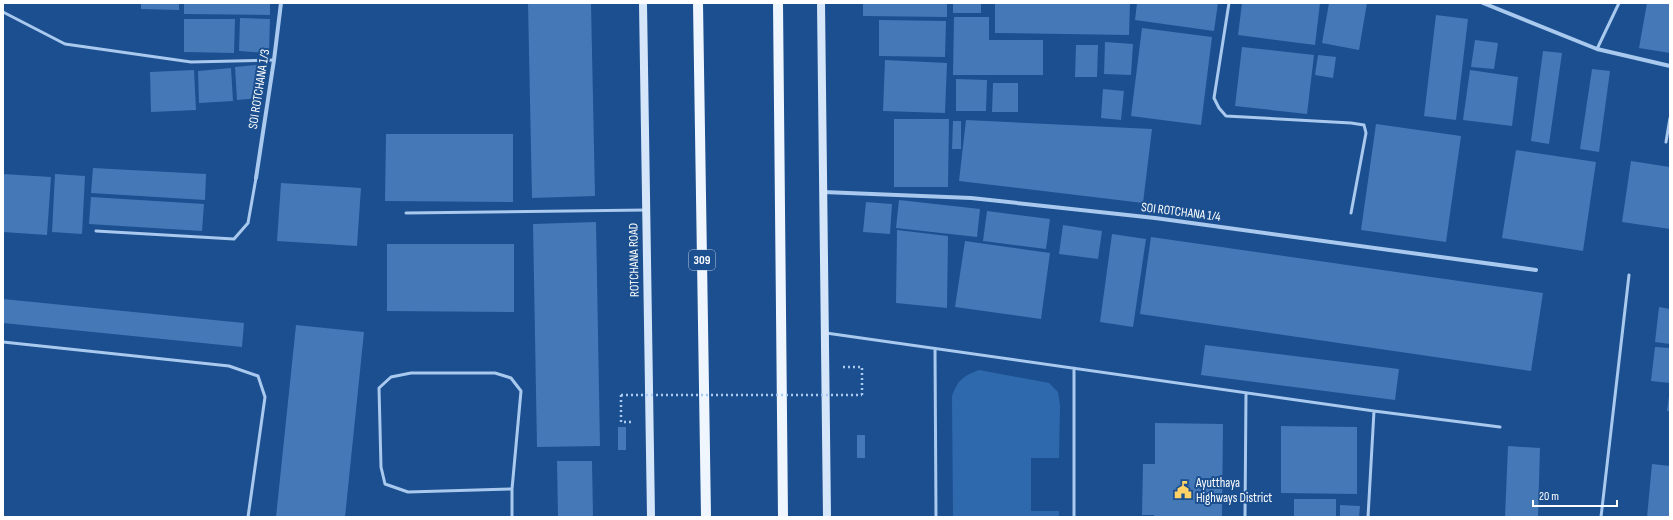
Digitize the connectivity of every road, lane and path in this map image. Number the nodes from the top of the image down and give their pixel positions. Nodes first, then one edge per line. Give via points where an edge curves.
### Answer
1 (281, 3) edge
2 (642, 3) edge
3 (698, 3) edge
4 (778, 3) edge
5 (820, 3) edge
6 (1230, 3) edge
7 (1483, 3) edge
8 (1619, 3) edge
9 (3, 12) edge
10 (1597, 49) junction
11 (274, 60) junction
12 (1670, 66) edge
13 (1670, 118) edge
14 (1666, 142) dead end
15 (256, 178) joint
16 (823, 192) junction
17 (646, 210) junction
18 (406, 213) dead end
19 (1351, 213) dead end
20 (96, 231) dead end
21 (1536, 270) dead end
22 (1629, 275) dead end
23 (824, 333) junction
24 (3, 342) edge
25 (935, 349) junction
26 (862, 367) dead end
27 (1074, 368) junction
28 (1246, 393) junction
29 (1374, 411) junction
30 (621, 422) dead end
31 (1500, 427) dead end
32 (512, 489) junction
33 (248, 517) edge
34 (512, 517) edge
35 (651, 517) edge
36 (706, 517) edge
37 (783, 517) edge
38 (827, 517) edge
39 (936, 517) edge
40 (1074, 517) edge
41 (1245, 517) edge
42 (1368, 517) edge
43 (1601, 517) edge

1 - 11 street, SOI ROTCHANA 1/3
2 - 17 main road, ROTCHANA ROAD
3 - 36 main road, 309
4 - 37 main road
5 - 16 main road
6 - 19 lane via 1214,98 1219,108 1226,116 1351,122 1364,125 1366,133
7 - 10 street
8 - 10 lane
9 - 11 lane via 66,44 191,62
10 - 12 street
11 - 15 street, SOI ROTCHANA 1/3
13 - 14 lane
15 - 20 lane via 248,223 234,239
16 - 21 street, SOI ROTCHANA 1/4 via 979,199 1155,218
16 - 23 main road
17 - 18 lane
17 - 35 main road, ROTCHANA ROAD
22 - 43 lane
23 - 25 lane
23 - 38 main road
24 - 33 lane via 229,366 258,376 264,397
25 - 27 lane
25 - 39 lane
26 - 30 path, bridge via 862,395 621,395
27 - 28 lane
27 - 40 lane
28 - 29 lane
28 - 41 lane
29 - 31 lane
29 - 42 lane
32 - 32 lane via 408,492 385,484 381,467 379,388 391,377 411,373 495,374 511,378 521,391
32 - 34 lane

